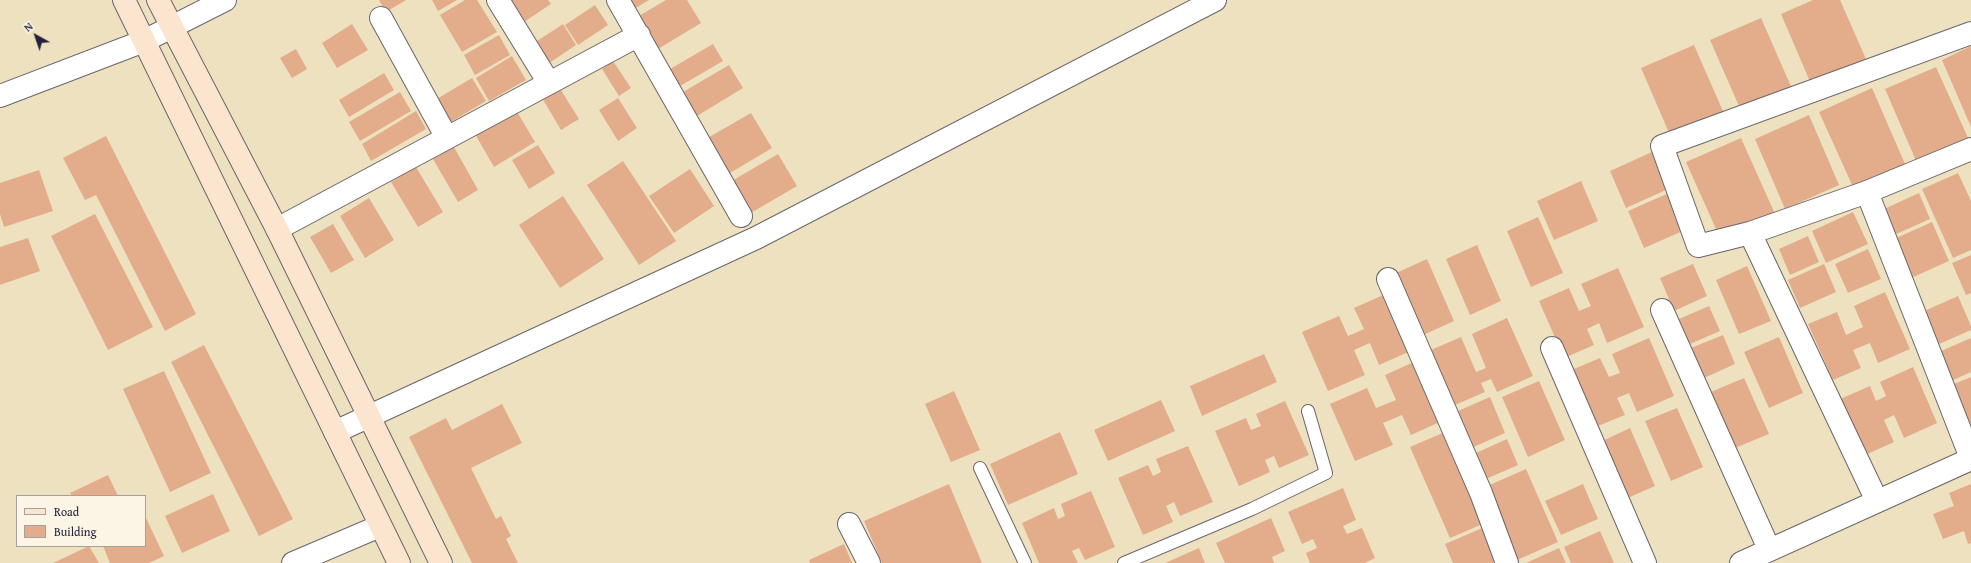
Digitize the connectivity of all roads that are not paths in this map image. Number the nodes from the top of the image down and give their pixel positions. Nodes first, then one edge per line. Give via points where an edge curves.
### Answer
1 (124, 0) edge
2 (158, 0) edge
3 (226, 0) edge
4 (498, 0) edge
5 (618, 0) edge
6 (1216, 0) edge
7 (381, 18) dead end
8 (172, 28) junction
9 (1971, 33) edge
10 (639, 35) junction
11 (144, 41) junction
12 (549, 83) junction
13 (0, 96) edge
14 (447, 138) junction
15 (1971, 149) edge
16 (1867, 192) junction
17 (741, 216) dead end
18 (277, 229) junction
19 (1750, 234) junction
20 (1388, 279) dead end
21 (1662, 310) dead end
22 (1552, 348) dead end
23 (1308, 411) dead end
24 (368, 417) junction
25 (335, 432) junction
26 (1971, 458) edge
27 (980, 468) dead end
28 (1877, 501) junction
29 (849, 524) dead end
30 (380, 526) junction
31 (1769, 549) junction
32 (293, 563) edge
33 (399, 563) edge
34 (441, 563) edge
35 (869, 563) edge
36 (1025, 563) edge
37 (1124, 563) edge
38 (1507, 563) edge
39 (1645, 563) edge
40 (1741, 563) edge

1 - 11 street
2 - 8 street
3 - 8 street
4 - 12 street
5 - 10 street
6 - 24 street via 756,238
7 - 14 street
8 - 11 street
8 - 18 street
9 - 19 street via 1662,146 1698,246
10 - 12 street
10 - 17 street
11 - 13 street
11 - 25 street
12 - 14 street
14 - 18 street
15 - 16 street
16 - 19 street
16 - 26 street
18 - 24 street
19 - 28 street
20 - 38 street via 1481,493
21 - 31 street
22 - 39 street
23 - 37 lane via 1326,473 1252,509
24 - 25 street
24 - 34 street
25 - 30 street
26 - 28 street
27 - 36 lane
28 - 31 street
29 - 35 street
30 - 32 street
30 - 33 street
31 - 40 street

